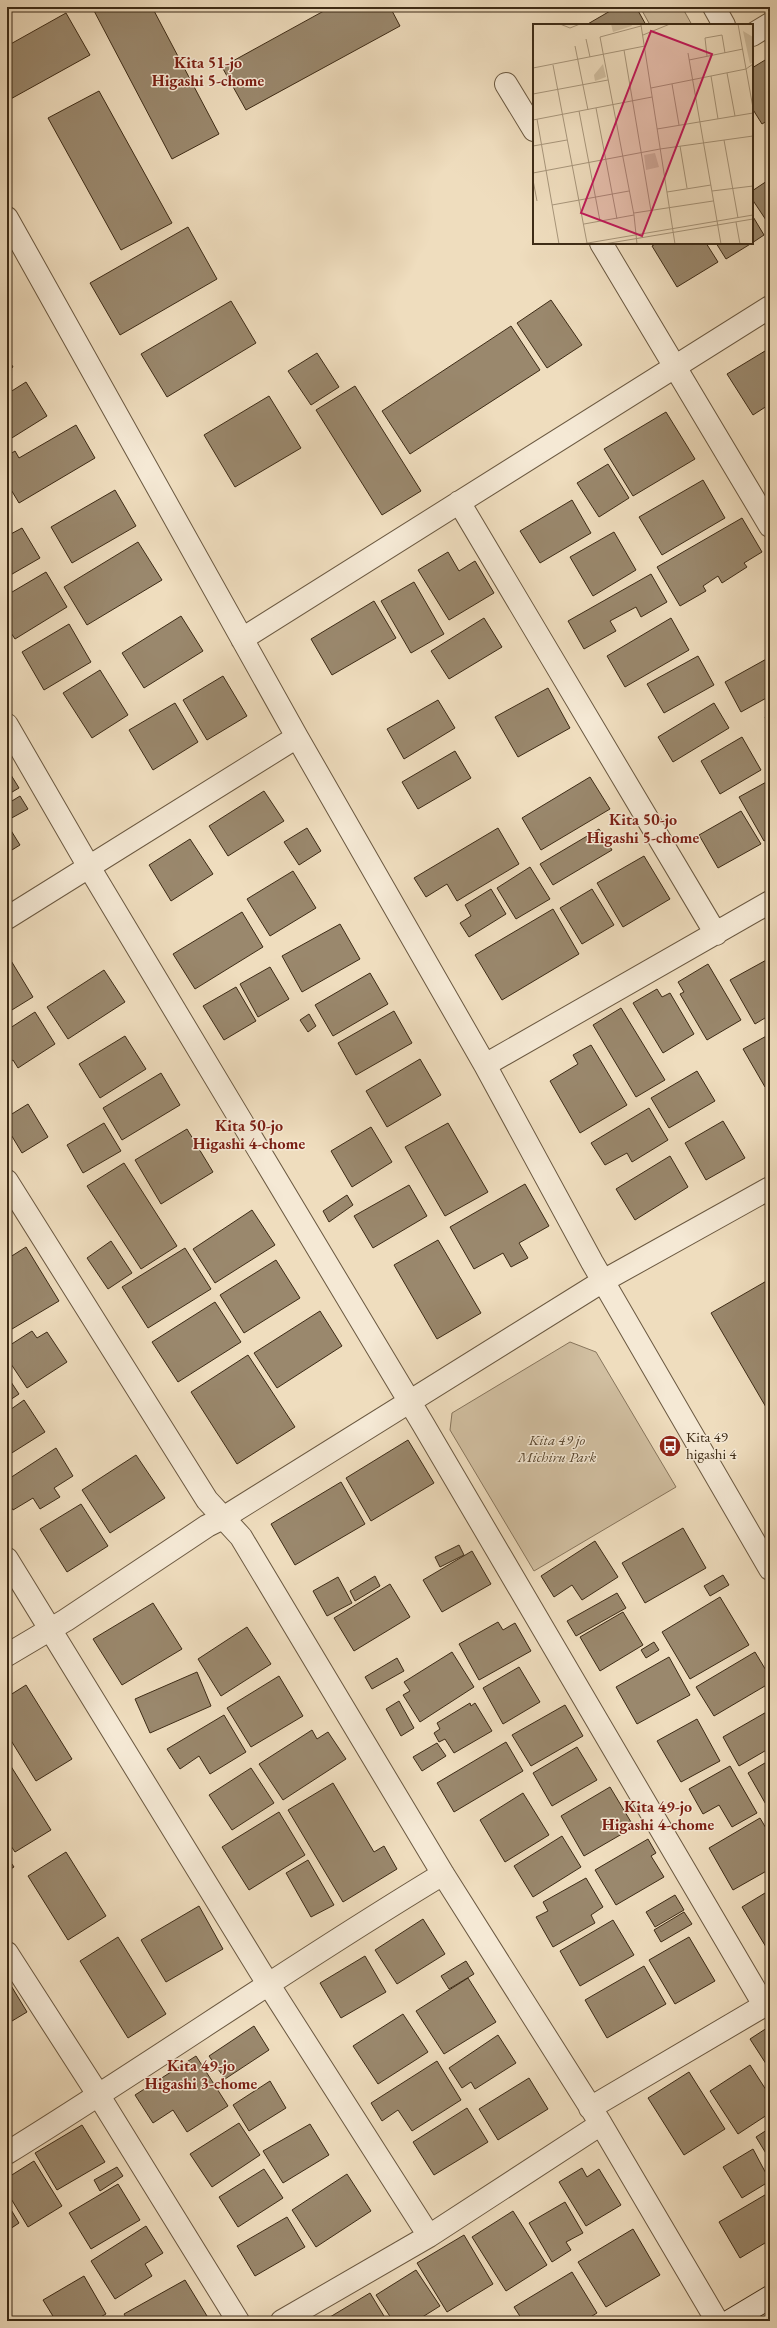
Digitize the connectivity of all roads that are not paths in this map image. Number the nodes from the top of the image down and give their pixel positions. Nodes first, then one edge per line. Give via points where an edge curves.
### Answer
1 (714, 7) edge
2 (723, 24) edge
3 (770, 24) edge
4 (753, 34) edge
5 (506, 84) dead end
6 (533, 128) edge
7 (7, 218) edge
8 (601, 244) edge
9 (770, 307) edge
10 (674, 367) junction
11 (459, 502) junction
12 (770, 526) edge
13 (242, 640) junction
14 (7, 725) edge
15 (297, 737) junction
16 (89, 867) junction
17 (770, 902) edge
18 (7, 918) edge
19 (716, 934) junction
20 (485, 1065) junction
21 (7, 1181) edge
22 (770, 1188) edge
23 (603, 1281) junction
24 (408, 1403) junction
25 (223, 1518) junction
26 (7, 1559) edge
27 (770, 1569) edge
28 (50, 1629) junction
29 (7, 1655) edge
30 (443, 1874) junction
31 (7, 1953) edge
32 (269, 1984) junction
33 (767, 2004) edge
34 (99, 2096) junction
35 (595, 2116) junction
36 (7, 2153) edge
37 (429, 2236) junction
38 (770, 2297) edge
39 (238, 2321) edge
40 (282, 2321) edge
41 (717, 2321) edge
42 (730, 2321) edge

1 - 2 street
3 - 4 street
5 - 6 street
7 - 13 street
8 - 10 street
9 - 10 street
10 - 11 street
10 - 12 street
11 - 13 street
11 - 19 street
13 - 15 street
14 - 16 street
15 - 16 street
15 - 20 street
16 - 18 street
16 - 24 street
17 - 19 street
19 - 20 street
20 - 23 street
21 - 25 street via 207,1500
22 - 23 street
23 - 24 street
23 - 27 street
24 - 25 street
24 - 33 street
25 - 28 street
25 - 30 street via 241,1537
26 - 28 street
28 - 29 street
28 - 32 street
30 - 32 street
30 - 35 street
31 - 34 street
32 - 34 street
32 - 37 street
33 - 35 street
34 - 36 street
34 - 39 street
35 - 37 street
35 - 41 street
37 - 40 street
38 - 42 street

